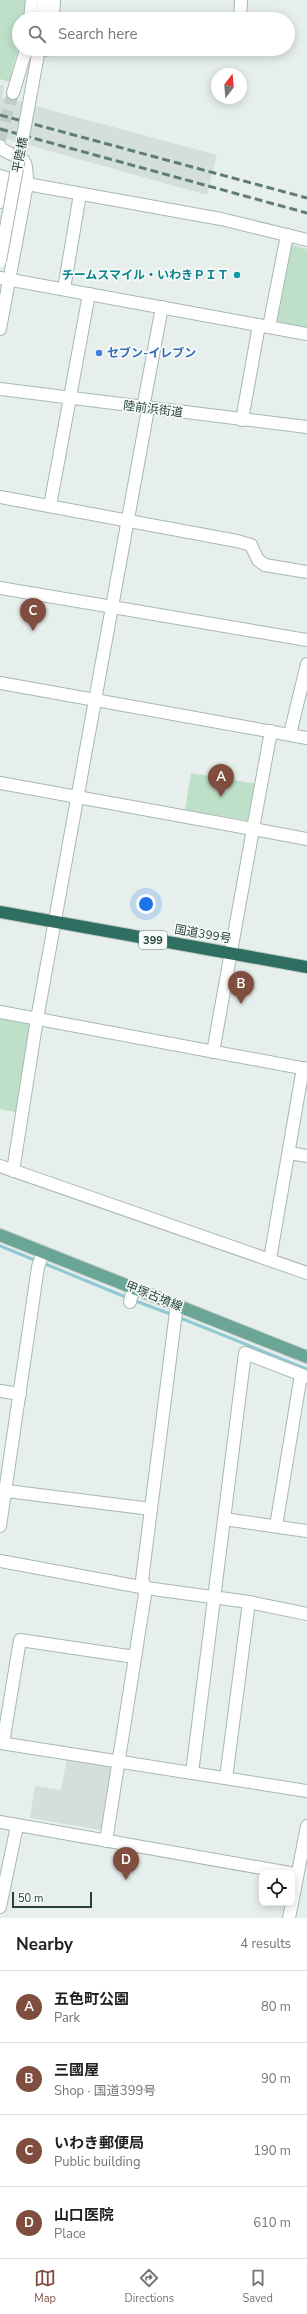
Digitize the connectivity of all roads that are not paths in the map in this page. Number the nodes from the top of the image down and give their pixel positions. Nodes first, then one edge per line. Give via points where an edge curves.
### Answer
1 (32, 0) edge
2 (44, 0) edge
3 (54, 0) edge
4 (241, 0) edge
5 (31, 12) edge
6 (43, 12) edge
7 (53, 12) edge
8 (240, 12) edge
9 (24, 56) edge
10 (38, 56) edge
11 (13, 94) tunnel mouth
12 (0, 146) edge
13 (2, 177) edge
14 (27, 184) junction
15 (80, 194) junction
16 (0, 202) edge
17 (287, 235) junction
18 (307, 240) edge
19 (0, 261) edge
20 (5, 279) edge
21 (64, 289) junction
22 (89, 294) junction
23 (162, 308) junction
24 (264, 326) junction
25 (0, 329) edge
26 (307, 334) edge
27 (0, 389) edge
28 (71, 399) junction
29 (146, 409) junction
30 (242, 420) junction
31 (307, 427) edge
32 (0, 497) edge
33 (50, 506) junction
34 (128, 521) junction
35 (307, 572) edge
36 (0, 588) edge
37 (112, 608) junction
38 (307, 640) edge
39 (307, 664) edge
40 (0, 683) edge
41 (95, 700) junction
42 (271, 731) junction
43 (290, 734) junction
44 (307, 738) edge
45 (0, 783) edge
46 (77, 797) junction
47 (253, 829) junction
48 (307, 839) edge
49 (0, 912) edge
50 (55, 922) junction
51 (232, 953) junction
52 (307, 967) edge
53 (0, 1012) edge
54 (37, 1018) junction
55 (213, 1052) junction
56 (305, 1069) edge
57 (290, 1153) junction
58 (307, 1156) edge
59 (0, 1166) edge
60 (12, 1171) junction
61 (0, 1235) edge
62 (41, 1259) junction
63 (270, 1260) junction
64 (307, 1273) edge
65 (133, 1288) junction
66 (130, 1302) dead end
67 (177, 1313) junction
68 (298, 1366) edge
69 (0, 1391) edge
70 (20, 1394) junction
71 (6, 1491) junction
72 (151, 1509) junction
73 (224, 1519) junction
74 (0, 1526) edge
75 (276, 1526) junction
76 (307, 1531) edge
77 (0, 1561) edge
78 (146, 1588) junction
79 (215, 1598) junction
80 (249, 1602) junction
81 (307, 1614) edge
82 (135, 1657) junction
83 (2, 1743) edge
84 (118, 1762) junction
85 (192, 1773) junction
86 (226, 1778) junction
87 (307, 1791) edge
88 (0, 1822) edge
89 (17, 1826) junction
90 (307, 1826) edge
91 (106, 1841) junction
92 (296, 1874) edge
93 (291, 1906) edge
94 (0, 1907) edge
95 (289, 1918) edge

1 - 5 street
2 - 6 street
3 - 7 street
4 - 8 street
9 - 11 street
10 - 19 street, 平陸橋, bridge
12 - 14 street via 7,153 23,158 27,164
13 - 14 street
13 - 16 street
14 - 15 street
14 - 20 street
15 - 17 street via 221,219
15 - 21 street
17 - 18 street
17 - 24 street
20 - 21 street
20 - 25 street
21 - 22 street
22 - 23 street
22 - 28 street
23 - 24 street
23 - 29 street
24 - 26 street
24 - 30 street
27 - 28 street, 陸前浜街道
28 - 29 street, 陸前浜街道
28 - 33 street
29 - 30 street, 陸前浜街道
29 - 34 street
30 - 31 street, 陸前浜街道
32 - 33 street
33 - 34 street
34 - 35 street via 244,543 250,545 258,560 265,565
34 - 37 street
36 - 37 street
37 - 38 street
37 - 41 street
39 - 43 street
40 - 41 street
41 - 42 street
41 - 46 street
42 - 43 street
42 - 47 street
43 - 44 street
45 - 46 street
46 - 47 street
46 - 50 street
47 - 48 street
47 - 51 street
49 - 50 highway, 国道399号 / 399
50 - 51 highway, 国道399号 / 399
50 - 54 street
51 - 52 highway, 国道399号 / 399
51 - 55 street
53 - 54 street
54 - 55 street
54 - 60 street
55 - 56 street
56 - 57 street
57 - 58 street
57 - 63 street
59 - 60 street
60 - 63 street
61 - 62 main road, 甲塚古墳線
62 - 65 main road, 甲塚古墳線
62 - 70 street
63 - 64 street
65 - 66 street
65 - 67 main road, 甲塚古墳線
67 - 68 main road, 甲塚古墳線
67 - 72 street
68 - 73 street via 245,1353
68 - 75 street
69 - 70 street
70 - 71 street
71 - 72 street
71 - 74 street
72 - 78 street via 142,1580
73 - 75 street
73 - 79 street
75 - 76 street
77 - 78 street
78 - 79 street
78 - 82 street
79 - 80 street
79 - 85 street
80 - 81 street
80 - 86 street
82 - 83 street via 20,1640
82 - 84 street
83 - 84 street
84 - 85 street
84 - 91 street
85 - 86 street
86 - 87 street
88 - 89 street
89 - 91 street
89 - 94 street
90 - 92 street
91 - 92 street
93 - 95 street

